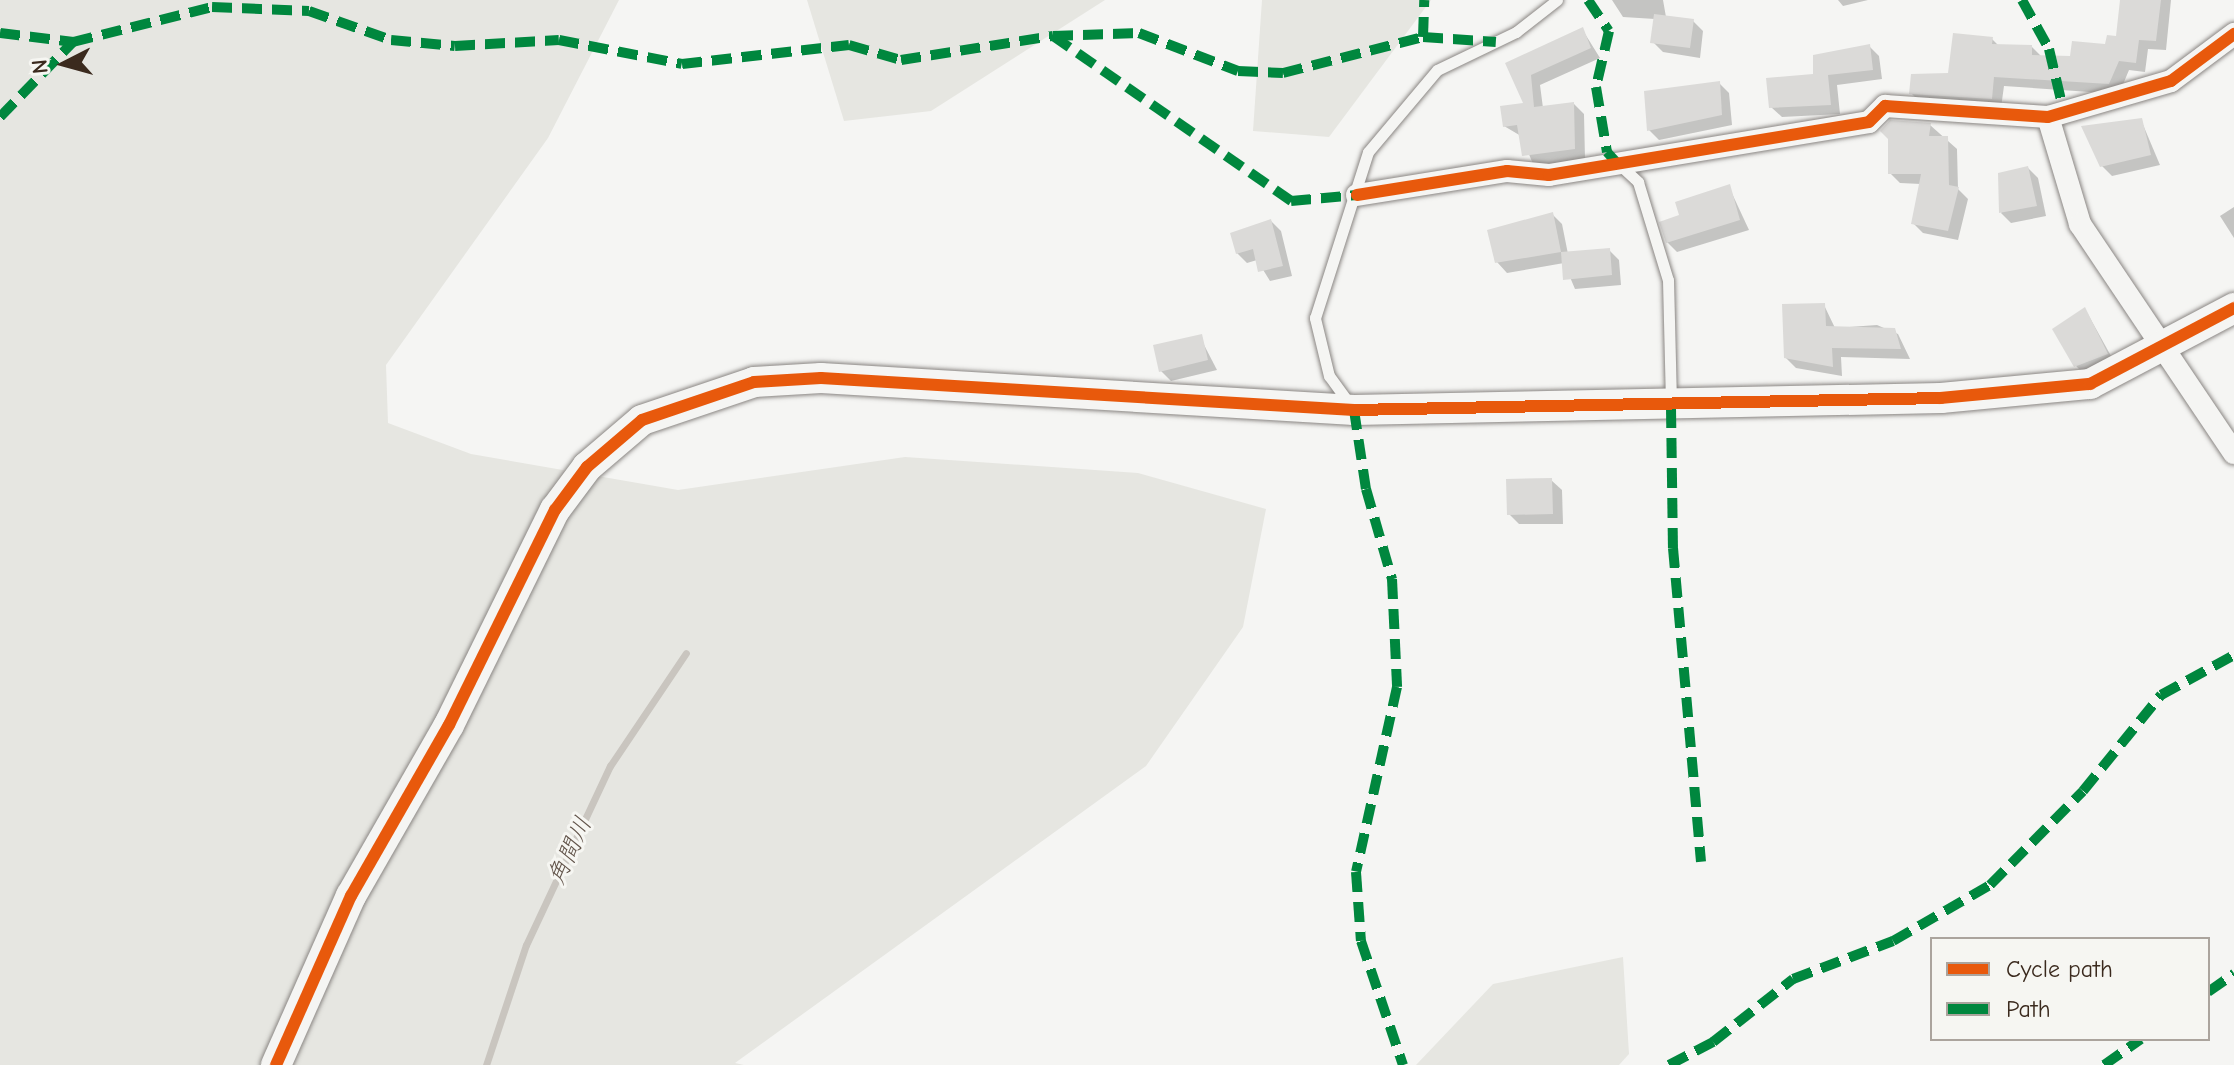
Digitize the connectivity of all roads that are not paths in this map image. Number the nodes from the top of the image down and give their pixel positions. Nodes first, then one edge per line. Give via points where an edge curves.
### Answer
1 (1557, 0) edge
2 (2234, 34) edge
3 (2048, 117) junction
4 (1616, 162) junction
5 (1357, 195) junction
6 (2234, 308) edge
7 (2164, 351) junction
8 (1671, 408) junction
9 (1354, 410) junction
10 (2234, 453) edge
11 (276, 1065) edge

1 - 5 lane via 1516,32 1437,70 1368,152
2 - 3 street via 2171,81
3 - 4 street via 1885,106 1869,122
3 - 7 street via 2080,224
4 - 5 street
4 - 8 lane via 1638,182 1668,280
5 - 9 lane via 1323,276 1315,318 1329,376
6 - 7 street
7 - 8 street via 2090,384 1941,398
7 - 10 street
8 - 9 street
9 - 11 street via 821,378 754,382 642,420 587,467 555,510 449,725 351,896

